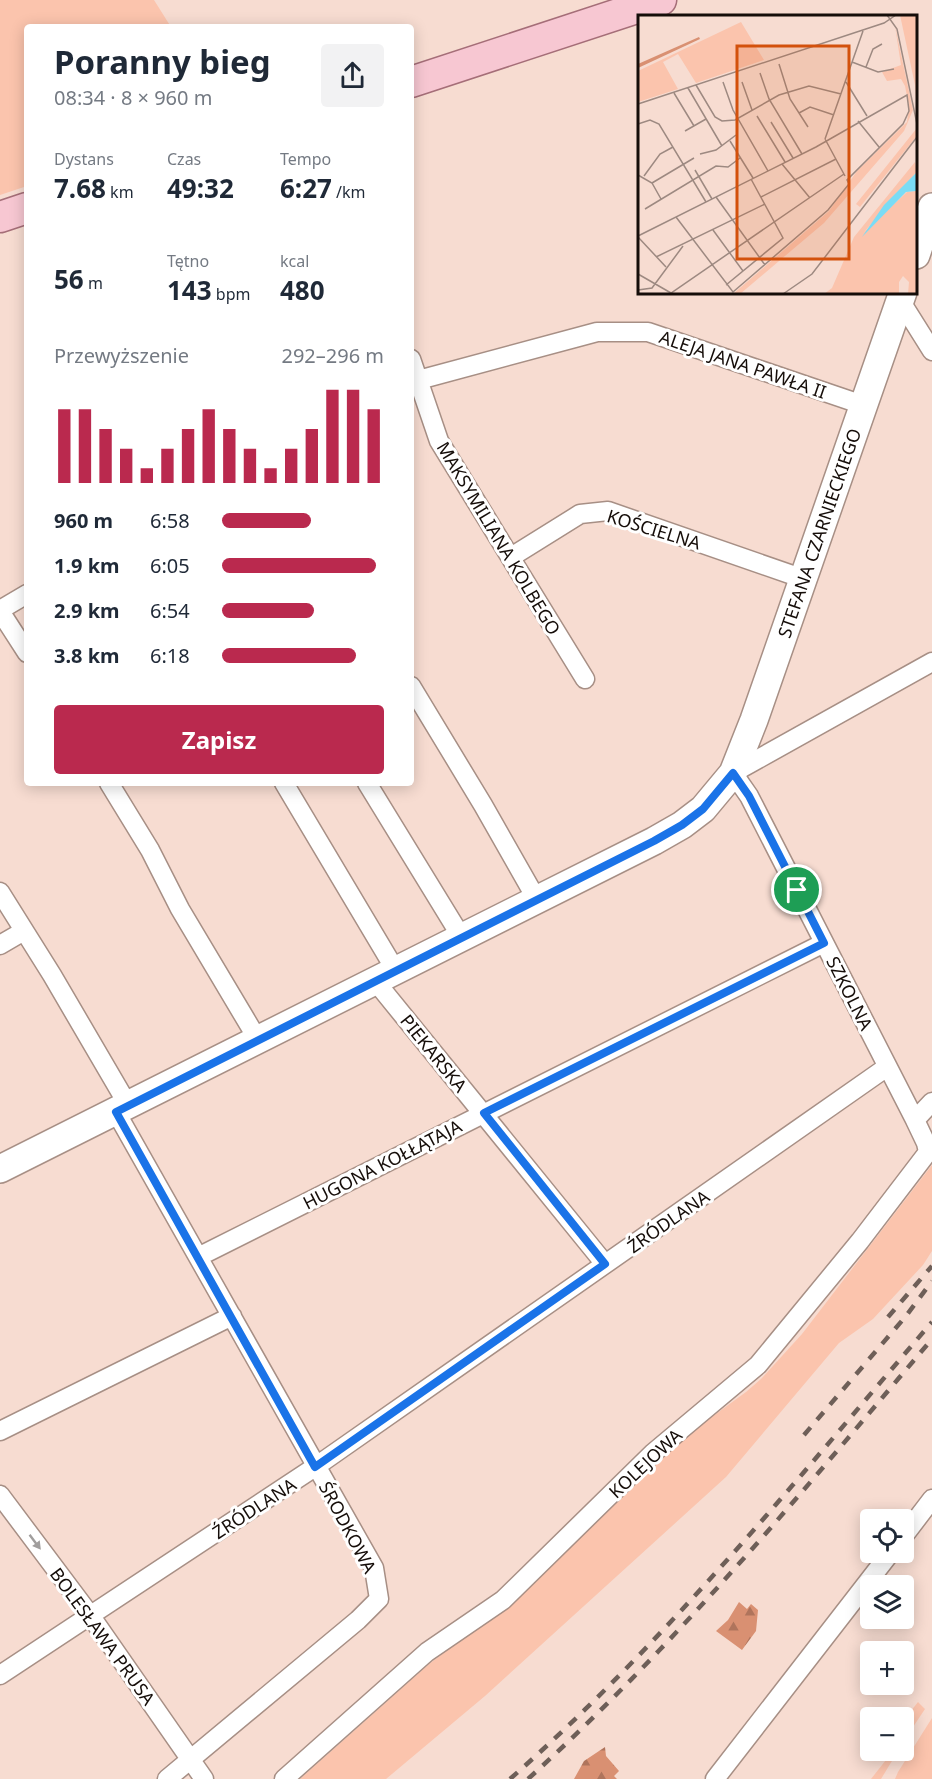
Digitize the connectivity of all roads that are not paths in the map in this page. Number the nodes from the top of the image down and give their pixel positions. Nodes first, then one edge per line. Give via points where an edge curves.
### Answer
1 (662, 0) edge
2 (414, 81) edge
3 (932, 207) edge
4 (24, 209) edge
5 (0, 217) edge
6 (917, 249) edge
7 (901, 296) edge
8 (932, 351) edge
9 (415, 382) edge
10 (863, 405) junction
11 (512, 557) junction
12 (804, 579) junction
13 (24, 596) edge
14 (0, 611) edge
15 (24, 648) edge
16 (932, 662) edge
17 (585, 679) dead end
18 (414, 691) edge
19 (733, 773) junction
20 (111, 786) edge
21 (286, 786) edge
22 (369, 786) edge
23 (0, 892) edge
24 (537, 900) junction
25 (24, 931) junction
26 (462, 938) junction
27 (824, 943) junction
28 (0, 945) edge
29 (386, 976) junction
30 (258, 1040) junction
31 (887, 1067) junction
32 (932, 1102) edge
33 (122, 1108) junction
34 (484, 1113) junction
35 (915, 1120) junction
36 (0, 1169) edge
37 (198, 1257) junction
38 (605, 1264) junction
39 (232, 1316) junction
40 (0, 1431) edge
41 (315, 1467) junction
42 (0, 1496) edge
43 (932, 1499) edge
44 (914, 1523) edge
45 (883, 1563) edge
46 (90, 1615) junction
47 (0, 1675) edge
48 (191, 1759) junction
49 (167, 1779) edge
50 (204, 1779) edge
51 (284, 1779) edge
52 (716, 1779) edge

1 - 2 main road
3 - 6 street
4 - 5 main road
7 - 8 street
7 - 10 street, STEFANA CZARNIECKIEGO
9 - 10 street, ALEJA JANA PAWŁA II via 597,332 648,332
9 - 11 street, MAKSYMILIANA KOLBEGO via 439,441
10 - 12 street, STEFANA CZARNIECKIEGO
11 - 12 street, KOŚCIELNA via 580,514 608,512
11 - 17 street, MAKSYMILIANA KOLBEGO
12 - 19 street, STEFANA CZARNIECKIEGO
13 - 14 street
14 - 15 street
16 - 19 street
18 - 24 street
19 - 24 street, STEFANA CZARNIECKIEGO via 703,809 682,825
19 - 27 street, SZKOLNA via 749,796
20 - 30 street
21 - 29 street, PIEKARSKA
22 - 26 street
23 - 25 street, ŚRODKOWA
24 - 26 street, STEFANA CZARNIECKIEGO
25 - 28 street
25 - 33 street, ŚRODKOWA via 52,975
26 - 29 street, STEFANA CZARNIECKIEGO
27 - 31 street, SZKOLNA
27 - 34 street, HUGONA KOŁŁĄTAJA
29 - 30 street, STEFANA CZARNIECKIEGO
29 - 34 street, PIEKARSKA
30 - 33 street, STEFANA CZARNIECKIEGO
31 - 35 street, SZKOLNA
31 - 38 street, ŹRÓDLANA
32 - 35 street
33 - 36 street, STEFANA CZARNIECKIEGO
33 - 37 street, ŚRODKOWA
34 - 37 street, HUGONA KOŁŁĄTAJA
34 - 38 street, PIEKARSKA
35 - 51 street, KOLEJOWA via 928,1152 758,1365 653,1452 503,1600 427,1652
37 - 39 street, ŚRODKOWA
38 - 41 street, ŹRÓDLANA
39 - 40 street
39 - 41 street, ŚRODKOWA
41 - 46 street, ŹRÓDLANA
41 - 48 street, ŚRODKOWA via 374,1568 378,1599
42 -> 46 street, BOLESŁAWA PRUSA
43 - 44 street
45 - 52 street
46 - 47 street, ŹRÓDLANA
46 - 48 street, BOLESŁAWA PRUSA
48 - 49 street
48 - 50 street, BOLESŁAWA PRUSA

